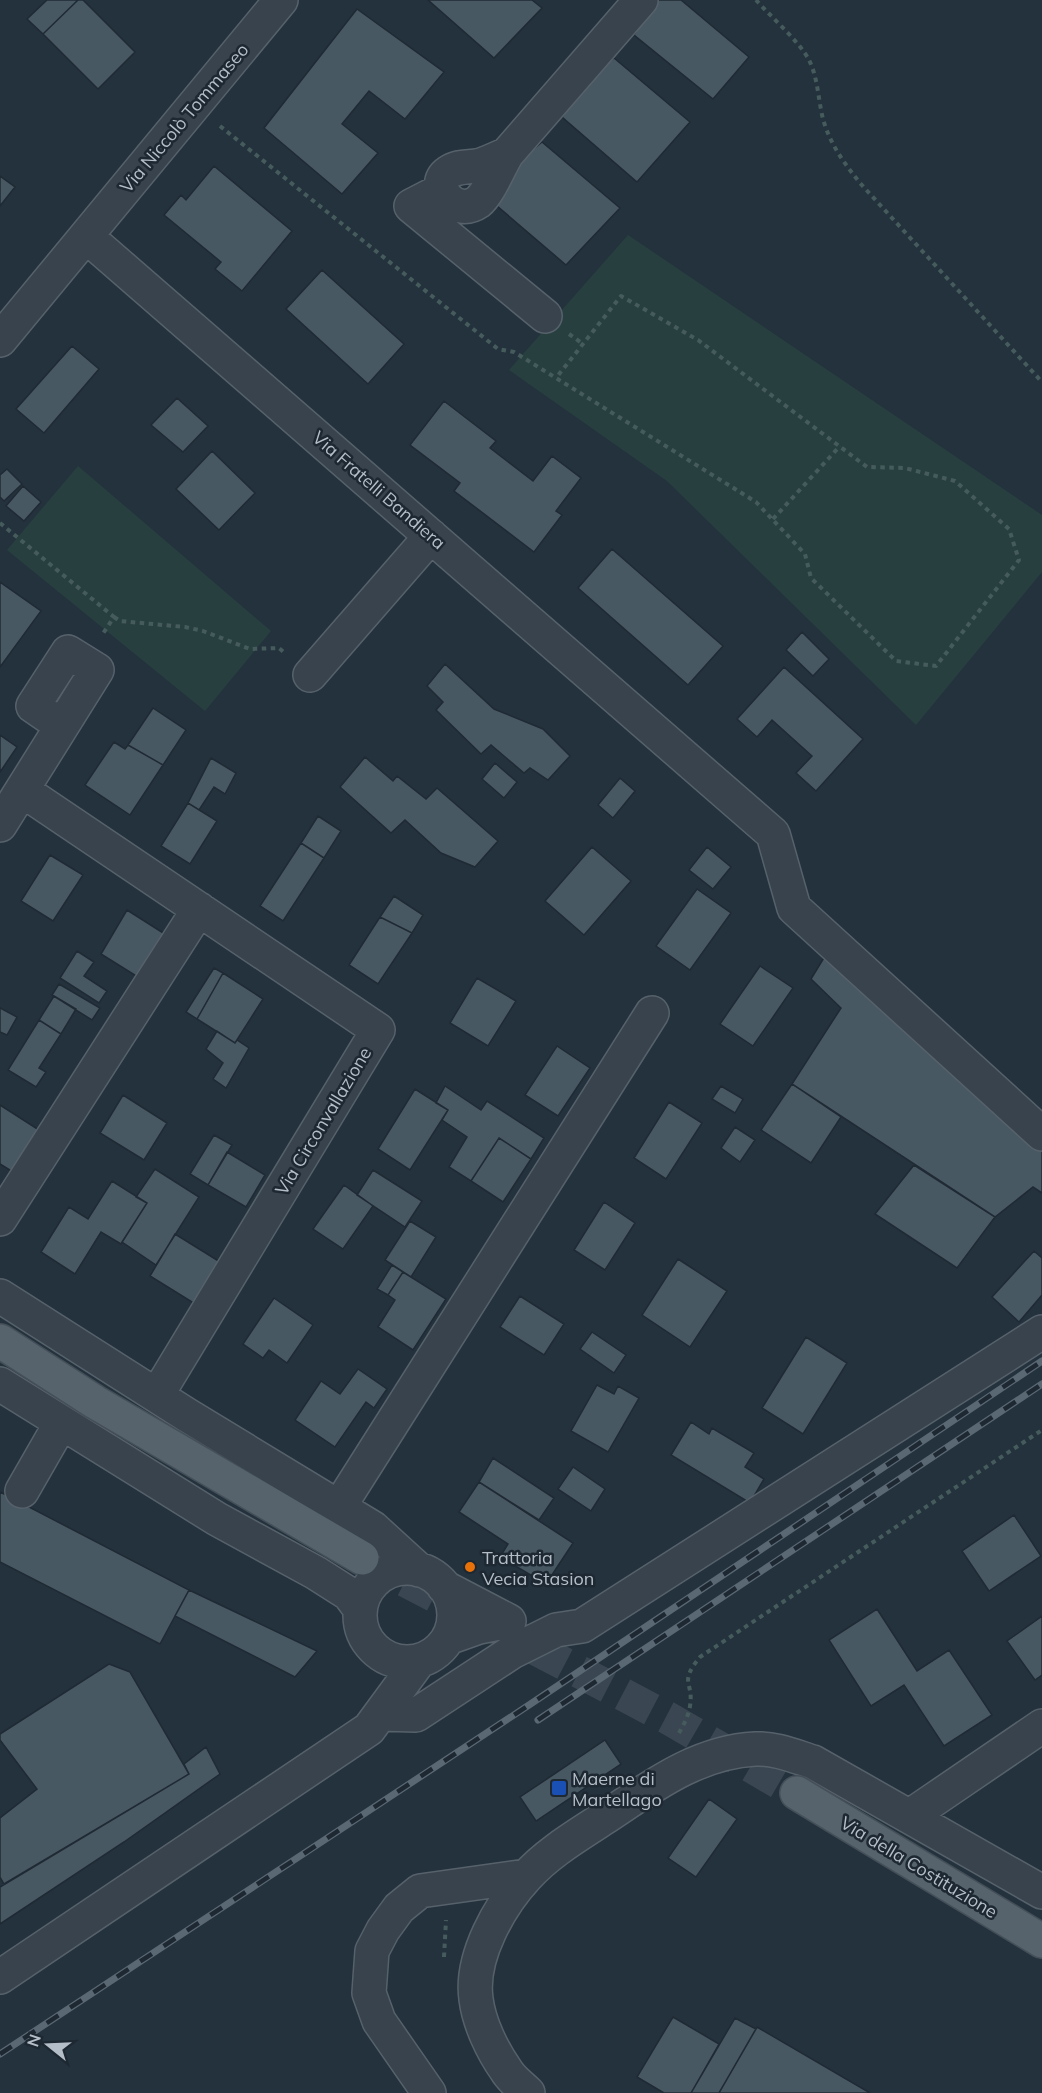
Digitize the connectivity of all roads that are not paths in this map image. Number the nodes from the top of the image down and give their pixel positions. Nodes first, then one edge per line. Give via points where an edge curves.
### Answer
1 (281, 0) edge
2 (640, 0) edge
3 (86, 236) junction
4 (545, 316) dead end
5 (0, 340) edge
6 (431, 536) junction
7 (83, 661) road end
8 (310, 675) road end
9 (22, 790) junction
10 (0, 825) edge
11 (200, 909) junction
12 (652, 1013) dead end
13 (1042, 1134) edge
14 (0, 1219) edge
15 (0, 1296) edge
16 (1042, 1332) edge
17 (0, 1341) edge
18 (0, 1384) edge
19 (157, 1395) junction
20 (61, 1423) junction
21 (22, 1491) dead end
22 (339, 1507) junction
23 (362, 1558) tunnel mouth
24 (432, 1578) junction
25 (360, 1609) junction
26 (509, 1621) junction
27 (556, 1630) junction
28 (448, 1638) junction
29 (373, 1649) junction
30 (419, 1661) junction
31 (374, 1721) junction
32 (1042, 1726) edge
33 (797, 1793) tunnel mouth
34 (910, 1816) junction
35 (527, 1876) junction
36 (1042, 1892) edge
37 (1042, 1941) edge
38 (0, 1977) edge
39 (429, 2093) edge
40 (528, 2093) edge

1 - 3 street, Via Niccolò Tommaseo
2 - 4 street via 507,154 477,202 461,207 447,199 442,190 411,206
3 - 5 street
3 - 6 street, Via Fratelli Bandiera
6 - 8 street
6 - 13 street, Via Fratelli Bandiera via 773,834 794,908
7 - 9 street via 97,670
9 - 10 street
9 - 11 street, Via Circonvallazione
11 - 14 street
11 - 19 street, Via Circonvallazione via 378,1030
12 - 22 street
15 - 19 street
16 - 27 street via 582,1626
17 - 23 main road via 95,1402
18 - 20 street
19 - 22 street
20 - 21 street
20 - 25 street via 217,1519 316,1573 349,1594
22 - 24 street via 373,1528
24 - 25 street via 401,1569 383,1575 366,1592
24 - 26 street
24 - 28 street via 453,1603 453,1627
25 - 29 street via 362,1628
26 - 27 street
26 - 28 street
27 - 31 street via 512,1652 416,1715
28 - 30 street via 436,1653
29 - 30 street via 395,1661
29 - 31 street
30 - 31 street
31 - 38 street
32 - 34 street
33 - 37 main road, Via della Costituzione
34 - 35 street via 813,1762 781,1751 756,1749 712,1756 669,1775 555,1850
34 - 36 street
35 - 39 street via 420,1891 399,1908 372,1951 369,1993 379,2021
35 - 40 street via 500,1911 486,1939 477,1969 475,1998 484,2030 507,2072

